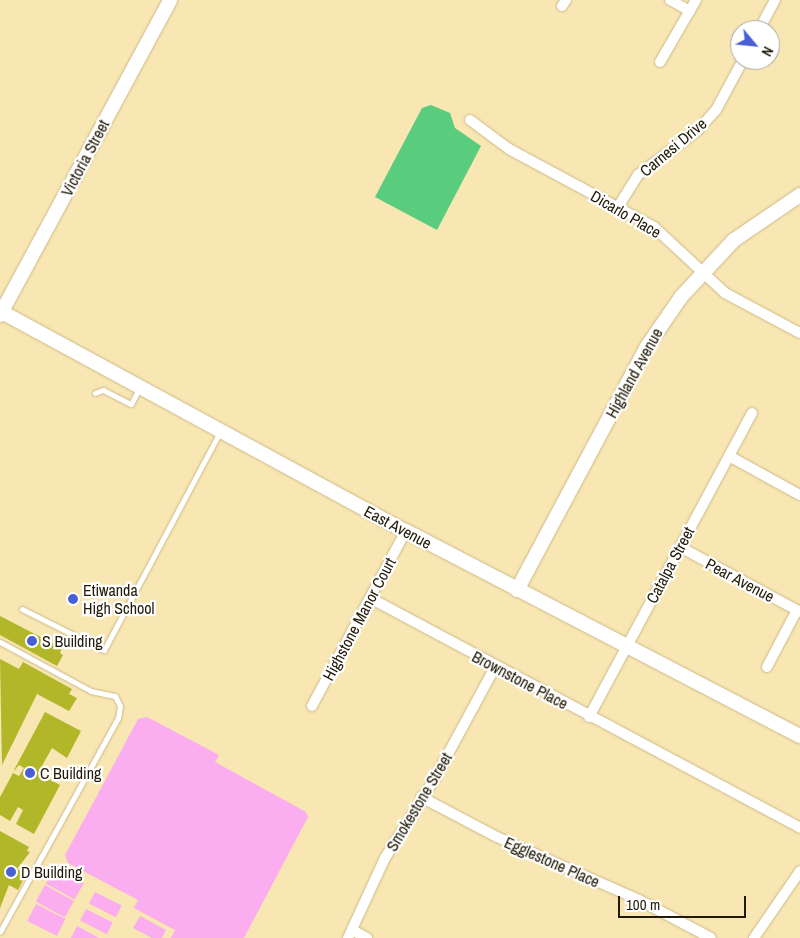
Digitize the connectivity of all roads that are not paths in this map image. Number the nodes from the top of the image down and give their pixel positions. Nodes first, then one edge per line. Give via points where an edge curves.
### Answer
1 (170, 0) edge
2 (670, 0) edge
3 (696, 0) edge
4 (775, 0) edge
5 (690, 11) junction
6 (764, 20) edge
7 (660, 62) dead end
8 (738, 70) edge
9 (470, 120) dead end
10 (800, 195) edge
11 (618, 207) junction
12 (702, 271) junction
13 (1, 313) edge
14 (800, 333) edge
15 (139, 388) junction
16 (95, 393) dead end
17 (752, 413) dead end
18 (220, 432) junction
19 (729, 456) junction
20 (800, 495) edge
21 (406, 531) junction
22 (680, 547) junction
23 (517, 590) junction
24 (370, 598) junction
25 (22, 609) dead end
26 (798, 611) edge
27 (0, 642) edge
28 (626, 646) junction
29 (495, 667) junction
30 (767, 667) dead end
31 (312, 706) dead end
32 (589, 717) junction
33 (800, 736) edge
34 (421, 797) junction
35 (800, 828) edge
36 (800, 871) edge
37 (0, 932) edge
38 (350, 934) edge
39 (368, 938) edge
40 (711, 938) edge
41 (754, 938) edge

1 - 13 main road, Victoria Street
2 - 5 street
3 - 5 street
4 - 6 street
5 - 7 street
8 - 11 street, Carnesi Drive via 716,110 698,130 642,171
9 - 11 street, Dicarlo Place via 509,150
10 - 12 main road, Highland Avenue via 734,240
11 - 12 street, Dicarlo Place via 654,227
12 - 14 street, Dicarlo Place via 725,293
12 - 23 main road, Highland Avenue via 646,348
13 - 15 main road, East Avenue
15 - 16 lane via 129,406 103,390
15 - 18 main road, East Avenue
17 - 19 street, Catalpa Street
18 - 21 main road, East Avenue
18 - 25 lane via 104,650
19 - 20 street
19 - 22 street, Catalpa Street
21 - 23 main road, East Avenue
21 - 24 street, Highstone Manor Court
22 - 26 street, Pear Avenue
22 - 28 street, Catalpa Street
23 - 28 main road, East Avenue
24 - 29 street, Brownstone Place
24 - 31 street, Highstone Manor Court
26 - 30 street
27 - 37 lane via 91,691 115,696 120,706 118,718
28 - 32 street, Catalpa Street
28 - 33 main road, East Avenue
29 - 32 street, Brownstone Place
29 - 34 street, Smokestone Street via 435,778
32 - 35 street, Brownstone Place
34 - 38 street, Smokestone Street via 385,858
34 - 40 street, Egglestone Place via 506,842 639,900
36 - 41 street via 779,897
38 - 39 street

